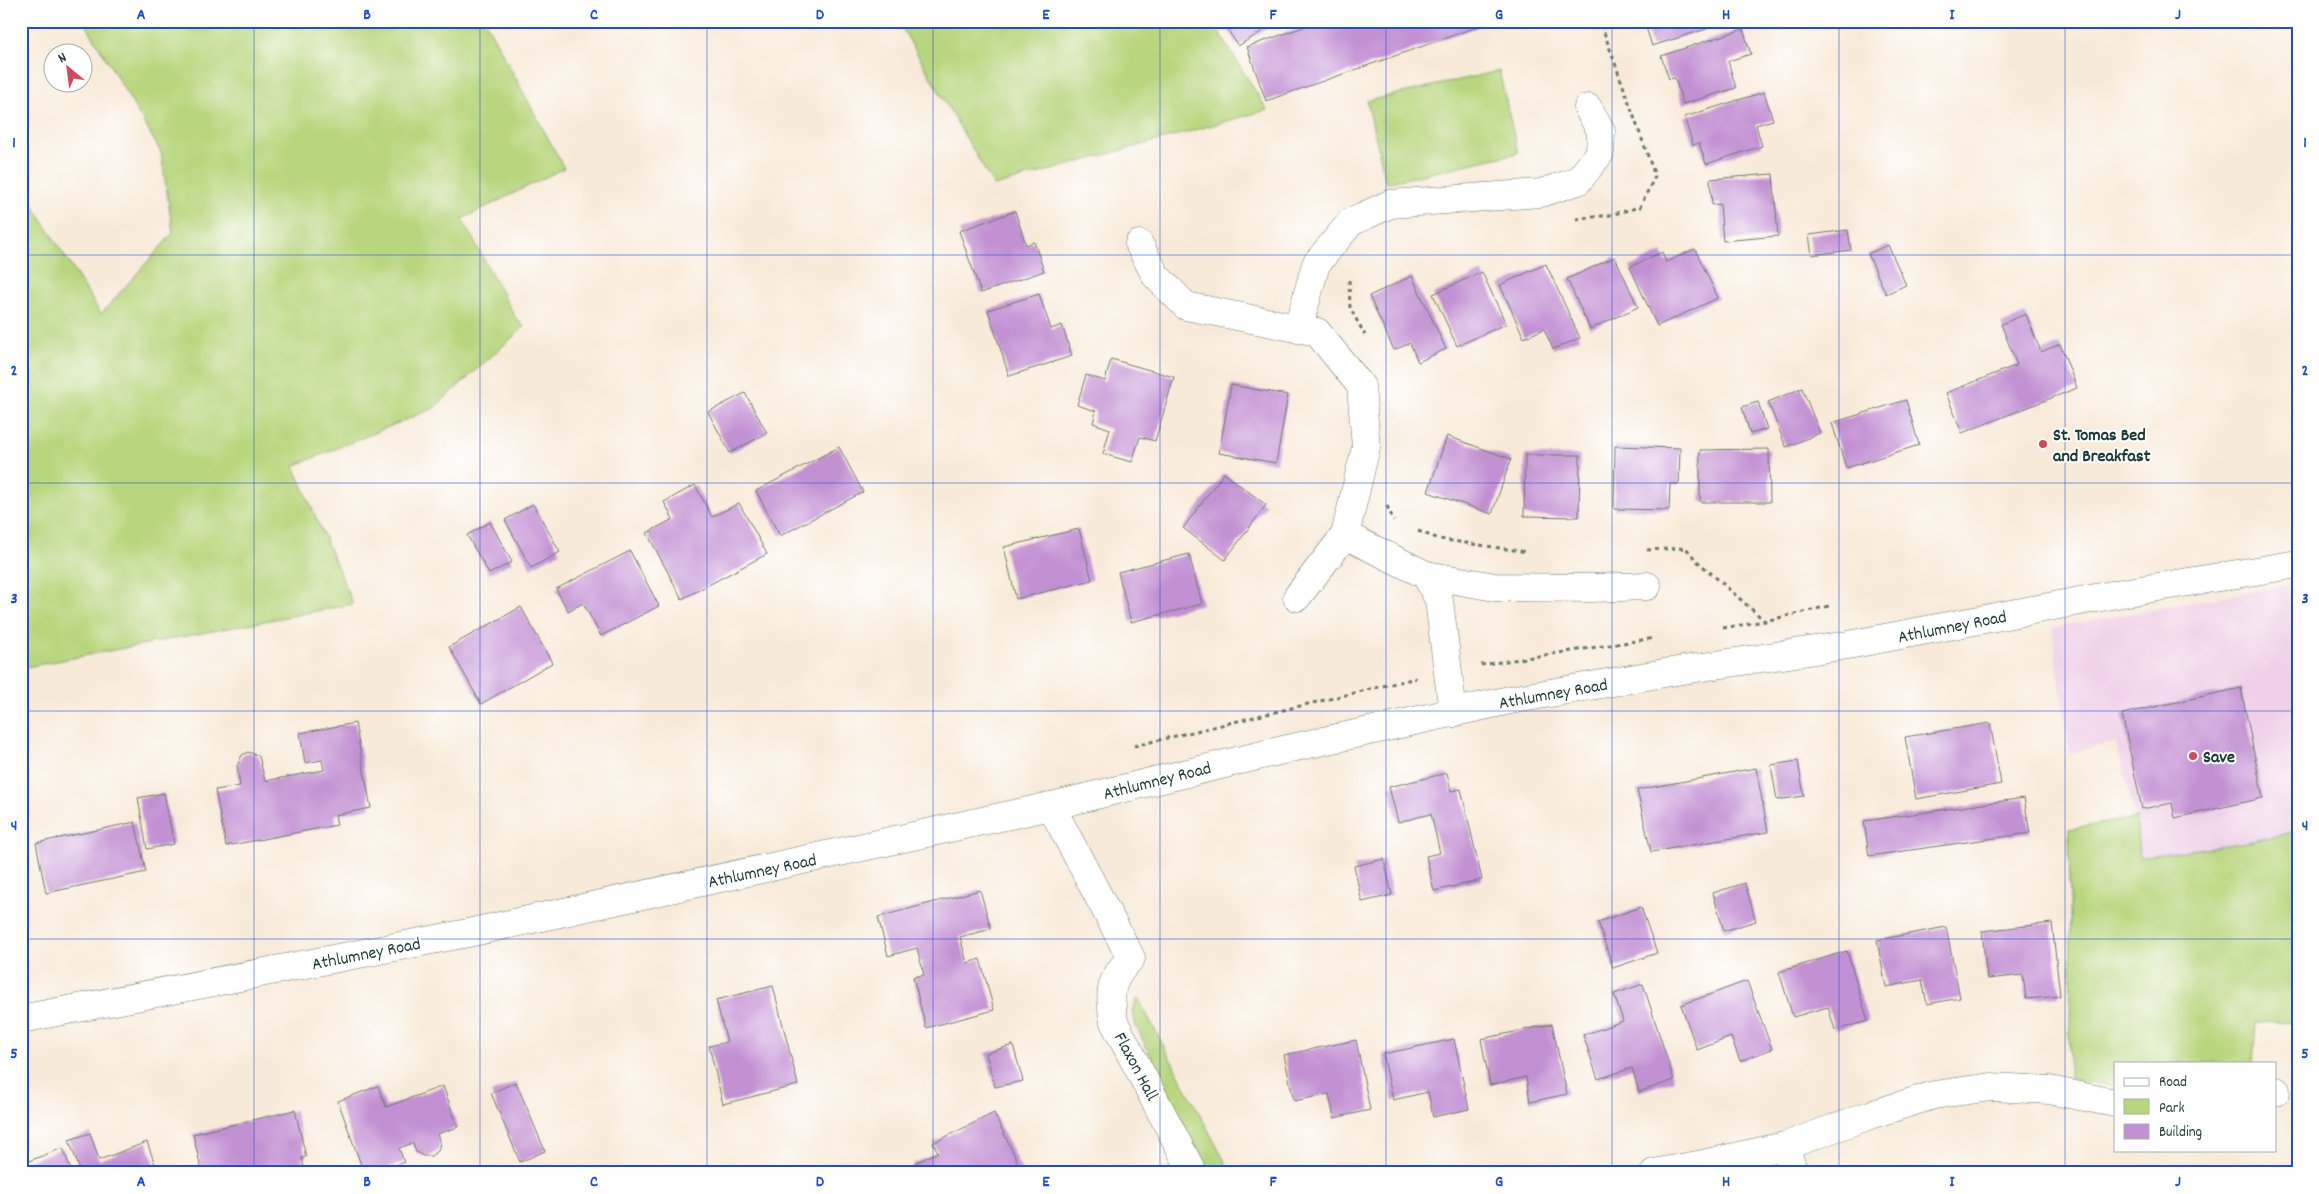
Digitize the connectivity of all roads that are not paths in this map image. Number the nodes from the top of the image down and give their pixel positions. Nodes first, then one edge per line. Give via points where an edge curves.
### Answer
1 (1588, 108) dead end
2 (1139, 244) dead end
3 (1298, 329) junction
4 (1345, 535) junction
5 (2298, 564) edge
6 (1426, 575) junction
7 (1647, 586) dead end
8 (1297, 597) dead end
9 (1452, 713) junction
10 (1052, 806) junction
11 (21, 1019) edge
12 (2114, 1103) edge
13 (1785, 1146) junction
14 (1193, 1173) edge
15 (1654, 1173) edge
16 (1794, 1173) edge

1 - 3 street via 1601,131 1600,153 1578,182 1541,193 1390,204 1351,222 1316,264
2 - 3 street via 1156,276 1186,306
3 - 4 street via 1317,332 1361,386 1366,447
4 - 6 street
4 - 8 street
5 - 9 street, Athlumney Road via 2122,593 1848,645 1510,700
6 - 7 street via 1495,587
6 - 9 street via 1439,600
9 - 10 street, Athlumney Road
10 - 11 street, Athlumney Road via 468,933
10 - 14 street, Flaxon Hall via 1132,958 1117,972 1110,997 1114,1022
12 - 13 street via 2049,1090 1991,1087 1934,1095
13 - 15 street
13 - 16 street

